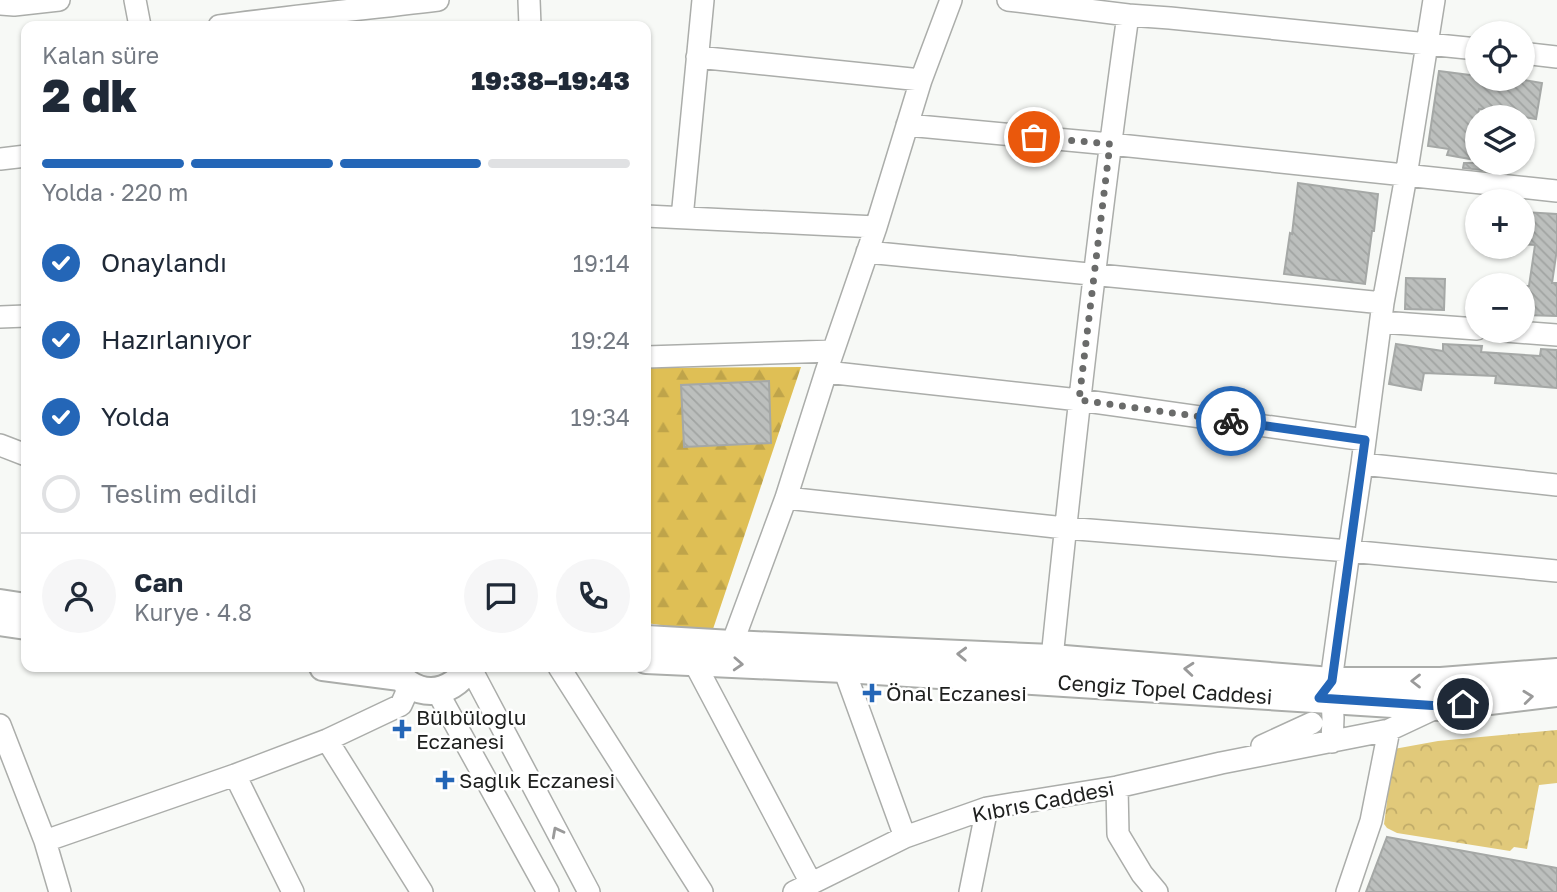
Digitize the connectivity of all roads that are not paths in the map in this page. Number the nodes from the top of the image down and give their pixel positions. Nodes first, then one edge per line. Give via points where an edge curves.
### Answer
1 (59, 0) edge
2 (135, 0) edge
3 (438, 0) edge
4 (529, 0) edge
5 (702, 0) edge
6 (951, 0) edge
7 (1008, 0) edge
8 (1434, 0) edge
9 (0, 4) edge
10 (283, 8) edge
11 (1171, 9) edge
12 (1128, 15) junction
13 (341, 19) edge
14 (139, 21) edge
15 (237, 21) edge
16 (530, 21) edge
17 (1428, 44) junction
18 (1465, 48) edge
19 (1535, 54) edge
20 (697, 57) junction
21 (1557, 57) edge
22 (921, 80) junction
23 (906, 125) junction
24 (1110, 144) junction
25 (21, 157) edge
26 (0, 159) edge
27 (1406, 176) junction
28 (1557, 191) edge
29 (651, 216) edge
30 (682, 218) junction
31 (876, 228) junction
32 (867, 252) junction
33 (1094, 274) junction
34 (1382, 312) junction
35 (21, 316) edge
36 (0, 317) edge
37 (1465, 327) edge
38 (1535, 333) edge
39 (1557, 335) edge
40 (833, 351) junction
41 (651, 357) edge
42 (826, 372) junction
43 (1079, 400) junction
44 (1365, 440) junction
45 (0, 445) edge
46 (21, 453) edge
47 (1362, 464) junction
48 (1557, 485) edge
49 (786, 498) junction
50 (1065, 528) junction
51 (1349, 551) junction
52 (1557, 571) edge
53 (0, 603) edge
54 (21, 606) edge
55 (0, 622) edge
56 (21, 625) edge
57 (651, 639) edge
58 (732, 644) junction
59 (1052, 658) junction
60 (651, 660) edge
61 (694, 662) junction
62 (844, 669) junction
63 (366, 672) edge
64 (466, 672) edge
65 (473, 672) edge
66 (562, 672) edge
67 (1557, 673) edge
68 (401, 676) edge
69 (437, 691) junction
70 (1557, 693) edge
71 (1324, 701) junction
72 (1440, 706) junction
73 (0, 725) edge
74 (1389, 730) junction
75 (327, 740) junction
76 (1328, 742) junction
77 (1221, 763) junction
78 (235, 775) junction
79 (1117, 787) junction
80 (987, 808) junction
81 (905, 837) junction
82 (45, 841) junction
83 (803, 888) edge
84 (60, 892) edge
85 (293, 892) edge
86 (422, 892) edge
87 (548, 892) edge
88 (589, 892) edge
89 (702, 892) edge
90 (970, 892) edge
91 (1157, 892) edge
92 (1347, 892) edge

1 - 9 street
2 - 14 street
3 - 13 street
4 - 16 street
5 - 20 street
6 - 22 street
7 - 12 street
8 - 17 street
10 - 13 street
10 - 15 street
11 - 12 street
11 - 17 street
12 - 24 street
17 - 18 street
17 - 27 street
19 - 21 street
20 - 22 street
20 - 30 street
22 - 23 street
23 - 24 street
23 - 31 street
24 - 27 street
24 - 33 street
25 - 26 street
27 - 28 street
27 - 34 street
29 - 30 street
30 - 31 street
31 - 32 street
32 - 33 street
32 - 40 street
33 - 34 street
33 - 43 street
34 - 37 street
34 - 44 street
35 - 36 street
38 - 39 street
40 - 41 street
40 - 42 street
42 - 43 street
42 - 49 street
43 - 44 street
43 - 50 street
44 - 47 street
45 - 46 street
47 - 48 street
47 - 51 street
49 - 50 street
49 - 58 street
50 - 51 street
50 - 59 street
51 - 52 street
51 - 71 street
53 - 54 main road
55 - 56 main road
57 - 58 main road, Cengiz Topel Caddesi
59 -> 58 main road, Cengiz Topel Caddesi
71 -> 59 main road, Cengiz Topel Caddesi
60 - 61 main road, Cengiz Topel Caddesi
61 -> 62 main road, Cengiz Topel Caddesi
61 - 83 street
62 - 71 main road, Cengiz Topel Caddesi
62 - 81 street
63 - 68 main road
64 - 69 main road via 450,687
88 -> 65 street
66 - 89 street
67 -> 71 main road, Cengiz Topel Caddesi via 1441,681
68 - 69 main road via 423,690
68 - 75 street via 401,705
69 - 87 street
72 -> 70 main road, Cengiz Topel Caddesi
71 - 72 main road, Cengiz Topel Caddesi
71 - 76 street via 1334,736
71 - 76 street via 1318,737
71 - 77 street
72 - 74 street
73 - 82 street
74 - 76 street
74 - 92 street via 1371,821
75 - 78 street
75 - 86 street
76 - 77 street
77 - 79 street, Kıbrıs Caddesi
78 - 82 street
78 - 85 street
79 - 80 street, Kıbrıs Caddesi
79 - 91 street via 1118,834
80 - 81 street, Kıbrıs Caddesi
80 - 90 street
81 - 83 street, Kıbrıs Caddesi
82 - 84 street

